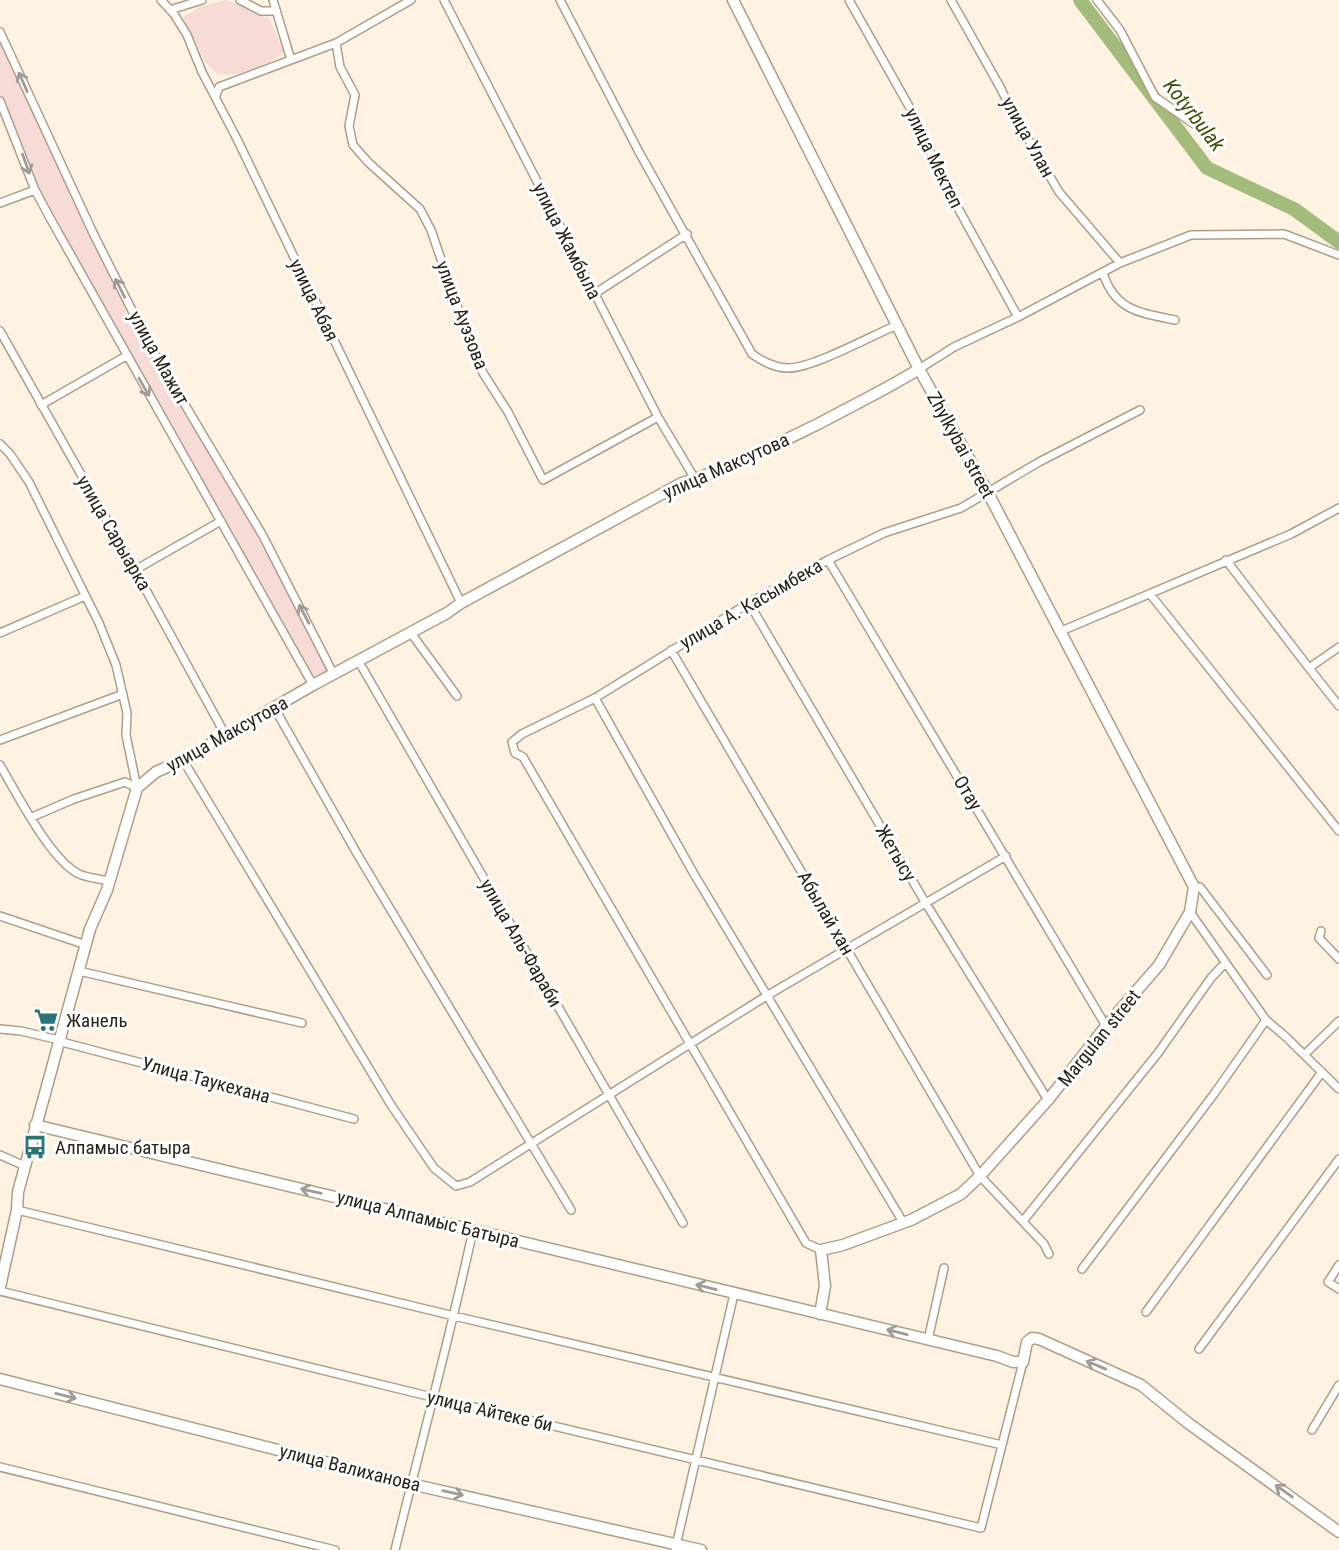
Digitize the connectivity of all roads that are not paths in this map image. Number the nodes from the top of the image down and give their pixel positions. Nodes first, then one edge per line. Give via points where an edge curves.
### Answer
1 (161, 0) edge
2 (202, 0) edge
3 (240, 0) edge
4 (273, 0) edge
5 (411, 0) edge
6 (444, 0) edge
7 (560, 0) edge
8 (733, 0) edge
9 (849, 0) edge
10 (951, 0) edge
11 (1097, 0) edge
12 (170, 10) junction
13 (276, 11) junction
14 (0, 32) edge
15 (336, 43) junction
16 (290, 60) junction
17 (216, 96) junction
18 (0, 101) edge
19 (1206, 136) dead end
20 (35, 190) junction
21 (0, 203) edge
22 (687, 234) junction
23 (1339, 255) edge
24 (1120, 263) junction
25 (1102, 273) junction
26 (594, 295) junction
27 (1018, 317) junction
28 (1175, 320) dead end
29 (897, 325) junction
30 (0, 331) edge
31 (126, 355) junction
32 (919, 369) junction
33 (41, 405) junction
34 (1140, 410) dead end
35 (658, 417) junction
36 (0, 444) edge
37 (695, 479) junction
38 (987, 491) junction
39 (1339, 509) edge
40 (221, 521) junction
41 (828, 560) junction
42 (1226, 561) junction
43 (135, 570) junction
44 (1150, 594) junction
45 (85, 596) junction
46 (461, 603) junction
47 (749, 603) junction
48 (1059, 632) junction
49 (0, 633) edge
50 (411, 634) junction
51 (1339, 647) edge
52 (671, 650) junction
53 (359, 662) junction
54 (1309, 668) junction
55 (334, 675) junction
56 (313, 685) junction
57 (123, 694) junction
58 (457, 696) dead end
59 (595, 698) junction
60 (1339, 706) edge
61 (275, 709) junction
62 (226, 736) junction
63 (0, 740) edge
64 (183, 760) junction
65 (0, 765) edge
66 (137, 788) junction
67 (32, 817) junction
68 (1339, 831) edge
69 (1006, 856) junction
70 (110, 881) junction
71 (1194, 887) junction
72 (925, 902) junction
73 (1190, 912) junction
74 (0, 916) edge
75 (1321, 931) dead end
76 (86, 945) junction
77 (847, 949) junction
78 (1339, 959) edge
79 (1225, 963) junction
80 (79, 971) junction
81 (1267, 975) dead end
82 (768, 995) junction
83 (1266, 1020) junction
84 (1339, 1021) edge
85 (302, 1023) dead end
86 (1106, 1026) junction
87 (0, 1030) edge
88 (58, 1041) junction
89 (689, 1043) junction
90 (1304, 1055) junction
91 (1322, 1072) junction
92 (1339, 1089) edge
93 (608, 1094) junction
94 (1048, 1100) junction
95 (354, 1119) dead end
96 (35, 1125) junction
97 (530, 1143) junction
98 (0, 1155) edge
99 (1339, 1158) edge
100 (24, 1166) junction
101 (981, 1176) junction
102 (17, 1210) junction
103 (571, 1210) dead end
104 (1023, 1221) junction
105 (903, 1222) junction
106 (683, 1223) dead end
107 (473, 1230) junction
108 (821, 1250) junction
109 (1049, 1254) dead end
110 (3, 1260) edge
111 (1339, 1265) edge
112 (943, 1268) dead end
113 (1082, 1269) dead end
114 (0, 1289) edge
115 (1339, 1289) edge
116 (734, 1294) junction
117 (1146, 1312) dead end
118 (820, 1314) junction
119 (454, 1316) junction
120 (928, 1340) junction
121 (1199, 1349) dead end
122 (1023, 1362) junction
123 (716, 1376) junction
124 (0, 1379) edge
125 (1339, 1385) edge
126 (432, 1398) junction
127 (1312, 1430) dead end
128 (1002, 1445) junction
129 (696, 1460) junction
130 (0, 1467) edge
131 (411, 1484) junction
132 (1339, 1532) edge
133 (675, 1547) edge
134 (335, 1550) edge
135 (396, 1550) edge
136 (701, 1550) edge

1 - 12 street, улица Абая
2 - 12 street
3 - 13 street via 261,11
4 - 13 street
5 - 15 street
6 - 26 street, улица Жамбыла
7 - 22 street
8 - 29 street, Zhylkybai street
9 - 27 street, улица Мектеп via 911,108 947,188
10 - 24 street, улица Улан via 1059,192
11 - 19 street via 1120,30 1155,97
12 - 17 street, улица Абая
13 - 16 street
55 -> 14 street, улица Мажит via 263,536 150,346
15 - 16 street
15 - 35 street, улица Ауэзова via 340,67 355,95 349,126 353,145 420,209 483,373 543,480
16 - 17 street via 219,87
17 - 46 street, улица Абая
18 -> 20 street
20 - 21 street
20 - 31 street
22 - 26 street
22 - 29 street via 752,354 765,362 787,368 808,365
23 - 24 street, улица Максутова via 1284,234 1191,234
24 - 25 street, улица Максутова
25 - 27 street, улица Максутова
25 - 28 street via 1118,299 1135,312
26 - 35 street, улица Жамбыла
27 - 32 street, улица Максутова
29 - 32 street, Zhylkybai street
30 - 33 street, улица Сарыарка
31 - 33 street
31 -> 40 street
32 - 37 street, улица Максутова via 774,446
32 - 38 street, Zhylkybai street
33 - 43 street, улица Сарыарка
34 - 38 street, улица А. Касымбека
35 - 37 street, улица Жамбыла
36 - 45 street via 29,482
37 - 46 street, улица Максутова
38 - 41 street, улица А. Касымбека via 961,508 884,533
38 - 48 street, Zhylkybai street
39 - 42 street
40 - 43 street
40 - 56 street
41 - 47 street, улица А. Касымбека
41 - 69 street, Отау
42 - 44 street
42 - 54 street
43 - 62 street, улица Сарыарка
44 - 48 street
44 - 68 street
45 - 49 street
45 - 57 street via 116,665
46 - 50 street, улица Максутова
47 - 52 street, улица А. Касымбека
47 - 72 street, Жетысу
48 - 71 street, Zhylkybai street
50 - 53 street, улица Максутова
50 - 58 street
51 - 54 street
52 - 59 street, улица А. Касымбека
52 - 77 street, Абылай хан
53 - 55 street, улица Максутова
53 - 93 street, улица Аль-Фараби
54 - 60 street
55 - 56 street, улица Максутова
56 - 61 street, улица Максутова
57 - 63 street
57 - 66 street
59 - 82 street
59 - 89 street, улица А. Касымбека via 522,734 512,742 515,754 523,757
61 - 62 street, улица Максутова
61 - 97 street
62 - 64 street, улица Максутова
64 - 66 street, улица Максутова via 156,772
64 - 97 street via 433,1168 456,1186 470,1182
65 - 67 street
66 - 67 street via 125,782
66 - 70 street
67 - 70 street via 65,863 79,874
69 - 72 street
69 - 86 street, Отау
70 - 76 street
71 - 73 street, Margulan street
71 - 81 street via 1200,887
72 - 77 street
72 - 94 street, Жетысу
73 - 79 street
73 - 86 street, Margulan street via 1160,965
74 - 76 street
75 - 78 street via 1319,938
76 - 80 street
77 - 82 street
77 - 101 street, Абылай хан
79 - 83 street
79 - 104 street
80 - 85 street
80 - 88 street
82 - 89 street
82 - 105 street
83 - 90 street
83 - 113 street
84 - 90 street
86 - 94 street, Margulan street
87 - 88 street, Улица Таукехана
88 - 95 street, Улица Таукехана
88 - 96 street
89 - 93 street
89 - 108 street via 806,1243
90 - 91 street
91 - 92 street
91 - 117 street
93 - 97 street
93 - 106 street, улица Аль-Фараби
94 - 101 street, Margulan street
96 - 100 street
107 -> 96 street, улица Алпамыс Батыра
97 - 103 street
98 - 100 street
99 - 121 street
100 - 102 street
101 - 104 street, Абылай хан
101 - 105 street, Margulan street via 961,1194
102 - 110 street
102 - 119 street
104 - 109 street, Абылай хан
105 - 108 street, Margulan street
116 -> 107 street, улица Алпамыс Батыра
107 - 119 street
108 - 118 street via 825,1286
110 - 114 street
111 - 115 street via 1328,1282
112 - 120 street
114 - 126 street, улица Айтеке би
116 - 118 street, улица Алпамыс Батыра
116 - 123 street
120 -> 118 street, улица Алпамыс Батыра
119 - 123 street
119 - 126 street
120 - 122 street, улица Алпамыс Батыра
122 - 128 street
132 -> 122 street via 1142,1385 1039,1339 1027,1342
123 - 128 street
123 - 129 street
124 -> 131 street, улица Валиханова
125 - 127 street
126 - 129 street, улица Айтеке би
126 - 131 street
128 - 129 street, улица Айтеке би via 981,1528
129 - 133 street
130 - 134 street
131 -> 133 street, улица Валиханова
131 - 135 street
133 - 136 street, улица Валиханова

